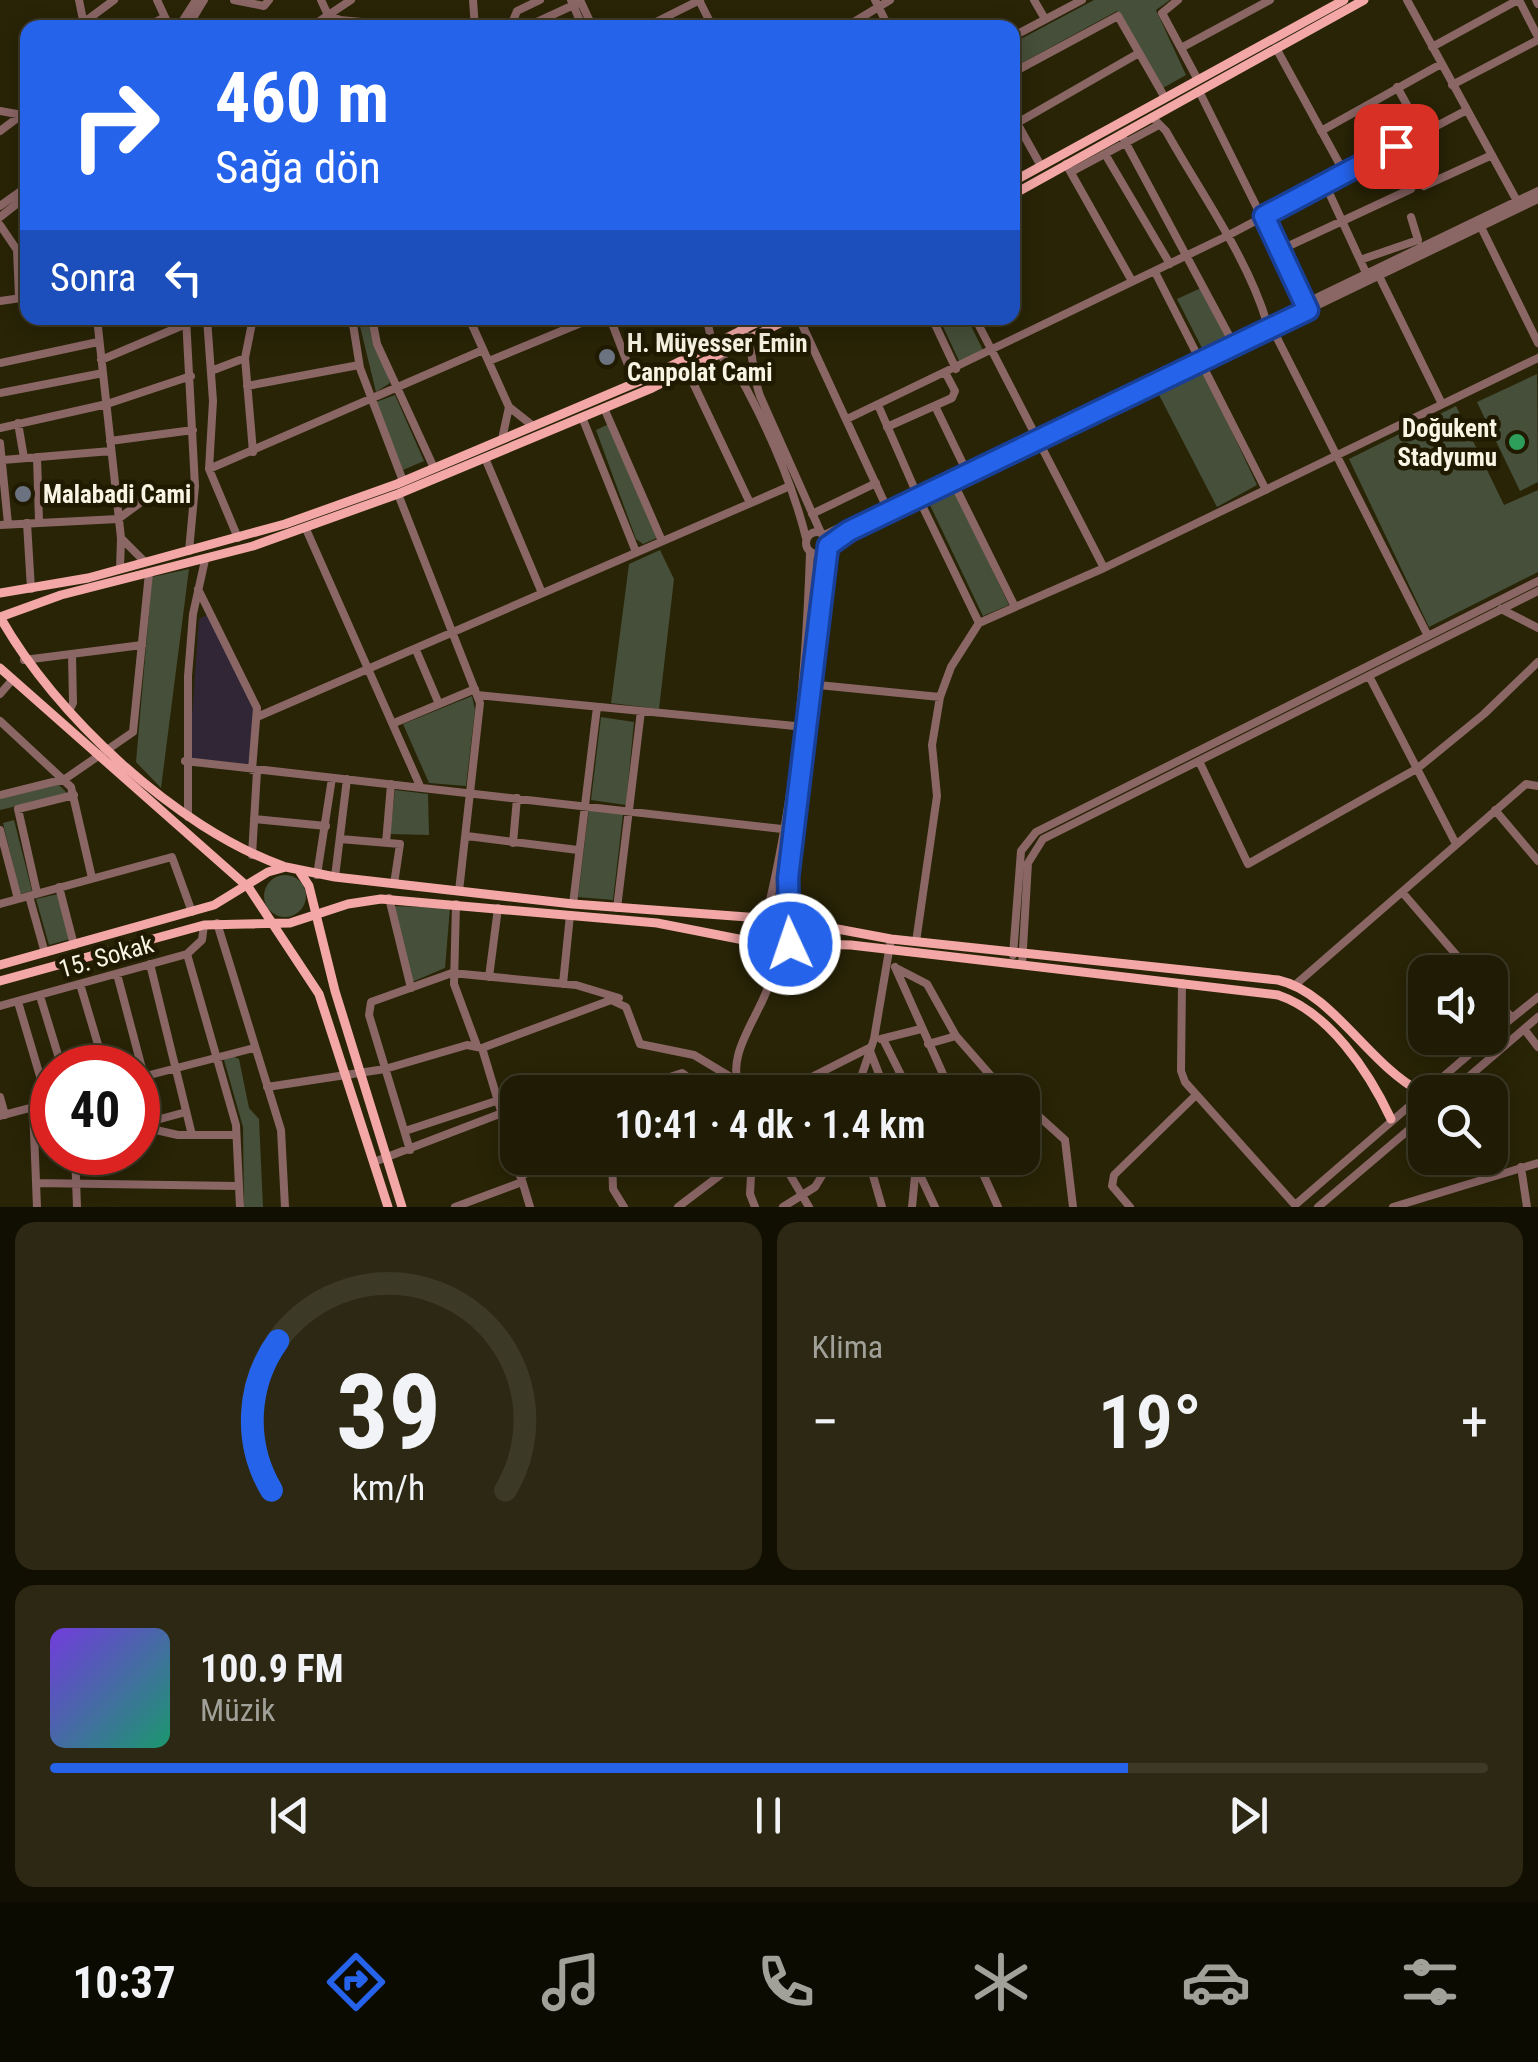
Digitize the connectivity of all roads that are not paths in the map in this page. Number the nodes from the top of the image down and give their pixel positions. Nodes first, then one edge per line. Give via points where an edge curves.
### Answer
1 (114, 0) edge
2 (157, 0) edge
3 (234, 0) edge
4 (268, 0) edge
5 (321, 0) edge
6 (350, 0) edge
7 (540, 0) edge
8 (699, 0) edge
9 (890, 0) edge
10 (1034, 0) edge
11 (1082, 0) edge
12 (1178, 0) edge
13 (1270, 0) edge
14 (1344, 0) edge
15 (1364, 0) edge
16 (1407, 0) edge
17 (1519, 0) edge
18 (576, 2) edge
19 (877, 3) edge
20 (328, 15) junction
21 (165, 18) joint
22 (1046, 19) junction
23 (90, 20) edge
24 (161, 20) edge
25 (320, 20) edge
26 (343, 20) edge
27 (513, 20) edge
28 (540, 20) edge
29 (660, 20) edge
30 (855, 20) edge
31 (1020, 33) edge
32 (1538, 38) edge
33 (1432, 47) junction
34 (1181, 48) junction
35 (1276, 48) junction
36 (1139, 53) junction
37 (1440, 64) junction
38 (1020, 69) edge
39 (1199, 85) junction
40 (1452, 85) junction
41 (1398, 88) junction
42 (1164, 98) junction
43 (1466, 110) junction
44 (1020, 116) edge
45 (1154, 121) junction
46 (1020, 128) edge
47 (1320, 131) junction
48 (1422, 132) junction
49 (1025, 138) junction
50 (1123, 138) junction
51 (1020, 141) edge
52 (1105, 154) junction
53 (1492, 154) junction
54 (1041, 166) junction
55 (1068, 168) junction
56 (1345, 174) junction
57 (1020, 178) edge
58 (1325, 184) junction
59 (1424, 186) dead end
60 (1411, 188) dead end
61 (1538, 191) edge
62 (1020, 192) edge
63 (1538, 199) edge
64 (20, 201) edge
65 (1517, 201) junction
66 (1264, 216) junction
67 (0, 217) edge
68 (1411, 217) dead end
69 (1341, 219) junction
70 (0, 226) edge
71 (1482, 227) junction
72 (1226, 237) junction
73 (1420, 244) junction
74 (20, 249) edge
75 (17, 250) junction
76 (1280, 250) junction
77 (1188, 256) junction
78 (1360, 260) junction
79 (1170, 264) junction
80 (20, 270) edge
81 (1154, 272) junction
82 (1367, 275) junction
83 (1378, 276) junction
84 (1132, 281) junction
85 (1307, 308) junction
86 (97, 325) edge
87 (177, 325) edge
88 (186, 325) edge
89 (208, 325) edge
90 (251, 325) edge
91 (353, 325) edge
92 (373, 325) edge
93 (472, 325) edge
94 (575, 325) edge
95 (613, 325) edge
96 (708, 325) edge
97 (741, 325) edge
98 (752, 325) edge
99 (777, 325) edge
100 (803, 325) edge
101 (935, 325) edge
102 (979, 325) edge
103 (1270, 326) junction
104 (744, 329) junction
105 (751, 339) junction
106 (1232, 341) junction
107 (98, 342) junction
108 (1538, 343) edge
109 (711, 346) junction
110 (483, 350) junction
111 (992, 351) junction
112 (717, 356) junction
113 (245, 358) junction
114 (1538, 358) edge
115 (1201, 359) junction
116 (101, 360) junction
117 (489, 361) junction
118 (0, 363) edge
119 (359, 365) junction
120 (956, 368) junction
121 (688, 370) junction
122 (212, 371) junction
123 (103, 373) junction
124 (946, 374) junction
125 (191, 376) junction
126 (635, 383) junction
127 (247, 386) junction
128 (397, 388) junction
129 (0, 392) edge
130 (370, 401) junction
131 (106, 404) junction
132 (1442, 404) junction
133 (878, 405) junction
134 (935, 406) junction
135 (510, 407) junction
136 (604, 408) junction
137 (582, 417) junction
138 (847, 420) junction
139 (18, 423) junction
140 (533, 426) junction
141 (887, 427) junction
142 (0, 428) edge
143 (193, 430) junction
144 (1038, 437) junction
145 (502, 439) junction
146 (0, 443) edge
147 (110, 446) junction
148 (253, 452) junction
149 (1337, 455) junction
150 (36, 457) junction
151 (24, 458) junction
152 (484, 458) junction
153 (3, 460) junction
154 (434, 468) junction
155 (965, 468) junction
156 (209, 469) junction
157 (403, 481) junction
158 (953, 482) junction
159 (876, 483) junction
160 (195, 486) junction
161 (790, 486) junction
162 (1266, 490) junction
163 (398, 494) junction
164 (917, 494) junction
165 (144, 500) junction
166 (116, 502) junction
167 (750, 503) junction
168 (886, 506) junction
169 (812, 514) junction
170 (118, 519) junction
171 (39, 521) junction
172 (27, 523) junction
173 (4, 524) edge
174 (306, 529) junction
175 (823, 534) junction
176 (121, 538) junction
177 (238, 538) junction
178 (806, 538) junction
179 (662, 541) junction
180 (827, 548) junction
181 (190, 551) junction
182 (636, 552) junction
183 (810, 553) junction
184 (205, 560) junction
185 (144, 561) junction
186 (1104, 568) junction
187 (120, 569) junction
188 (149, 573) junction
189 (1538, 581) edge
190 (198, 589) junction
191 (31, 590) junction
192 (1538, 592) edge
193 (0, 593) edge
194 (542, 593) junction
195 (1015, 607) junction
196 (1501, 610) junction
197 (0, 617) edge
198 (979, 623) junction
199 (1538, 628) edge
200 (455, 632) junction
201 (1428, 636) junction
202 (142, 645) junction
203 (416, 650) junction
204 (72, 655) junction
205 (24, 660) junction
206 (1538, 662) edge
207 (0, 668) edge
208 (369, 671) junction
209 (1368, 676) junction
210 (12, 679) junction
211 (808, 684) junction
212 (476, 692) junction
213 (0, 694) edge
214 (940, 697) junction
215 (439, 704) junction
216 (597, 707) junction
217 (68, 711) junction
218 (641, 712) junction
219 (257, 717) junction
220 (0, 722) edge
221 (394, 723) junction
222 (795, 726) junction
223 (107, 746) junction
224 (97, 753) junction
225 (185, 761) junction
226 (1199, 761) junction
227 (1418, 768) junction
228 (255, 771) junction
229 (332, 778) junction
230 (65, 779) junction
231 (347, 779) junction
232 (391, 784) junction
233 (420, 786) junction
234 (1538, 786) edge
235 (473, 791) junction
236 (0, 795) edge
237 (74, 795) junction
238 (517, 798) junction
239 (582, 804) junction
240 (1495, 810) junction
241 (631, 812) junction
242 (188, 816) junction
243 (254, 819) junction
244 (326, 826) junction
245 (0, 830) edge
246 (782, 830) junction
247 (467, 836) junction
248 (340, 839) junction
249 (386, 843) junction
250 (512, 843) junction
251 (1456, 844) junction
252 (578, 850) junction
253 (252, 855) junction
254 (1538, 861) edge
255 (286, 867) junction
256 (300, 872) junction
257 (317, 875) junction
258 (335, 877) junction
259 (92, 878) junction
260 (394, 884) junction
261 (59, 887) junction
262 (249, 888) junction
263 (459, 891) junction
264 (1402, 892) junction
265 (33, 895) junction
266 (389, 898) junction
267 (18, 899) junction
268 (0, 904) edge
269 (456, 904) junction
270 (498, 908) junction
271 (618, 908) junction
272 (571, 910) junction
273 (192, 912) junction
274 (315, 914) junction
275 (766, 918) junction
276 (790, 920) junction
277 (217, 922) junction
278 (271, 924) junction
279 (204, 925) junction
280 (891, 939) junction
281 (916, 942) junction
282 (759, 943) junction
283 (776, 944) junction
284 (790, 944) junction
285 (74, 945) junction
286 (44, 952) junction
287 (187, 954) junction
288 (889, 955) junction
289 (1457, 955) edge
290 (1018, 959) junction
291 (150, 964) junction
292 (0, 965) edge
293 (898, 969) junction
294 (452, 973) junction
295 (117, 974) junction
296 (489, 977) junction
297 (0, 981) edge
298 (1182, 983) junction
299 (80, 984) junction
300 (563, 984) junction
301 (1295, 985) junction
302 (411, 988) junction
303 (40, 996) junction
304 (1538, 997) edge
305 (620, 1001) junction
306 (18, 1002) junction
307 (0, 1006) edge
308 (1508, 1013) edge
309 (1538, 1017) edge
310 (1512, 1018) junction
311 (1508, 1021) edge
312 (921, 1028) junction
313 (1524, 1029) junction
314 (956, 1036) junction
315 (874, 1044) junction
316 (928, 1044) junction
317 (32, 1045) edge
318 (55, 1045) edge
319 (98, 1045) edge
320 (134, 1045) edge
321 (480, 1047) junction
322 (1538, 1047) edge
323 (254, 1048) junction
324 (1468, 1055) edge
325 (217, 1057) junction
326 (178, 1068) junction
327 (386, 1069) junction
328 (359, 1070) junction
329 (160, 1072) edge
330 (344, 1072) junction
331 (727, 1075) edge
332 (734, 1075) edge
333 (815, 1075) edge
334 (862, 1075) edge
335 (882, 1075) edge
336 (899, 1075) edge
337 (943, 1075) edge
338 (990, 1075) edge
339 (1445, 1075) edge
340 (1471, 1075) edge
341 (1408, 1084) edge
342 (267, 1087) junction
343 (1196, 1095) junction
344 (0, 1097) edge
345 (496, 1100) junction
346 (1408, 1106) edge
347 (30, 1108) edge
348 (186, 1112) junction
349 (458, 1113) junction
350 (500, 1114) joint
351 (2, 1115) edge
352 (1040, 1117) edge
353 (1391, 1119) junction
354 (160, 1120) edge
355 (463, 1129) junction
356 (160, 1130) edge
357 (405, 1131) junction
358 (1408, 1133) joint
359 (236, 1134) junction
360 (192, 1135) junction
361 (410, 1150) junction
362 (387, 1159) junction
363 (374, 1162) junction
364 (1538, 1162) edge
365 (1521, 1167) junction
366 (36, 1175) edge
367 (76, 1175) edge
368 (520, 1175) edge
369 (529, 1175) edge
370 (613, 1175) edge
371 (791, 1175) edge
372 (825, 1175) edge
373 (873, 1175) edge
374 (913, 1175) edge
375 (920, 1175) edge
376 (984, 1175) edge
377 (521, 1179) junction
378 (36, 1183) junction
379 (76, 1186) junction
380 (238, 1186) junction
381 (802, 1193) junction
382 (460, 1206) edge
383 (1294, 1206) edge
384 (37, 1207) edge
385 (77, 1207) edge
386 (240, 1207) edge
387 (285, 1207) edge
388 (388, 1207) edge
389 (402, 1207) edge
390 (530, 1207) edge
391 (624, 1207) edge
392 (678, 1207) edge
393 (755, 1207) edge
394 (783, 1207) edge
395 (809, 1207) edge
396 (882, 1207) edge
397 (912, 1207) edge
398 (935, 1207) edge
399 (998, 1207) edge
400 (1073, 1207) edge
401 (1130, 1207) edge
402 (1318, 1207) edge
403 (1393, 1207) edge
404 (1528, 1207) edge

1 - 23 street
2 - 21 street
3 - 4 street via 264,6
5 - 20 street
6 - 20 street
7 - 27 street
8 - 29 street
9 - 19 street
10 - 22 street
11 - 22 street
12 - 34 street via 1162,12
13 - 34 street
14 - 39 main road
15 - 35 main road
16 - 33 street
17 - 32 street
17 - 33 street
18 - 28 street
19 - 30 street
20 - 25 street
20 - 26 street
21 - 24 street
22 - 31 street
32 - 40 street
33 - 37 street
34 - 39 street
35 - 39 main road
35 - 47 street
36 - 38 street via 1118,16
36 - 42 street
36 - 44 street
37 - 40 street
37 - 41 street
39 - 42 main road
39 - 45 main road
39 - 66 street
40 - 43 street
41 - 47 street
41 - 48 street
42 - 54 main road
43 - 48 street
43 - 53 street
45 - 50 main road
45 - 72 street
46 - 49 street
47 - 56 street
48 - 56 street
49 - 51 street
49 - 54 street
50 - 52 street
50 - 55 main road
50 - 77 street
52 - 55 street
52 - 79 street
53 - 59 street
53 - 65 street
54 - 57 main road
55 - 62 main road
55 - 84 street
56 - 58 street
58 - 66 street
58 - 69 street
60 - 69 street
61 - 65 street
63 - 71 street
64 - 67 street
65 - 73 street
66 - 72 street
66 - 76 street
68 - 73 street
69 - 76 street
69 - 78 street
70 - 75 street
71 - 83 street
71 - 108 street
72 - 77 street
72 - 103 street
73 - 78 street
73 - 82 street
74 - 75 street
75 - 80 street
76 - 85 street
77 - 79 street
77 - 106 street
78 - 82 street
79 - 81 street
81 - 84 street
81 - 115 street
82 - 85 street
83 - 85 street
83 - 132 street
84 - 111 street
85 - 103 street
86 - 107 street
87 - 116 street
88 - 125 street
89 - 122 street
90 - 113 street
91 - 119 street
92 - 128 street
93 - 110 street
94 - 117 street
95 - 126 street
96 - 109 street
97 - 104 street
98 - 104 main road
99 - 105 main road
100 - 138 street
101 - 120 street
102 - 111 street
103 - 106 street
103 - 115 street
103 - 149 street
104 - 105 street
104 - 109 main road
105 - 112 main road
105 - 169 street via 752,374
106 - 115 street
107 - 116 street
107 - 118 street
109 - 112 street
109 - 126 main road
110 - 117 street
110 - 128 street
111 - 120 street
111 - 144 street
112 - 121 main road
112 - 161 street via 741,378
113 - 122 street
113 - 127 street
114 - 132 street
115 - 144 street
115 - 162 street
116 - 123 street
117 - 135 street
119 - 127 street
119 - 130 street
120 - 124 street
121 - 136 main road
121 - 167 street
122 - 156 street
123 - 129 street
123 - 131 street
124 - 133 street
124 - 134 street via 954,395
125 - 131 street
125 - 143 street
126 - 140 main road
127 - 148 street
128 - 130 street
128 - 154 street
130 - 148 street
130 - 157 street
131 - 139 street
131 - 147 street
132 - 149 street
133 - 138 street
133 - 141 street
134 - 141 street
134 - 155 street
135 - 140 street
135 - 145 street
136 - 137 main road
136 - 179 street
137 - 152 main road
137 - 182 street
138 - 159 street
139 - 142 street
139 - 151 street
140 - 145 main road
141 - 164 street
143 - 147 street
143 - 160 street
144 - 155 street
144 - 158 street
144 - 186 street
145 - 154 main road
146 - 153 street
147 - 150 street
147 - 166 street
148 - 156 street
149 - 162 street
149 - 201 street
150 - 151 street
150 - 171 street
151 - 153 street
152 - 163 main road
152 - 194 street
153 - 173 street
154 - 157 main road
155 - 164 street
156 - 177 street
157 - 177 main road
158 - 164 street
158 - 195 street
159 - 168 street
159 - 169 street
160 - 165 street
160 - 181 street
161 - 167 street
161 - 178 street
162 - 186 street
163 - 174 main road
163 - 200 street
164 - 168 street
164 - 180 street
164 - 198 street
165 - 166 street
165 - 170 street
166 - 170 street
167 - 179 street
168 - 175 street
169 - 175 street
170 - 171 street
170 - 176 street
171 - 172 street
172 - 173 street
172 - 191 street
174 - 184 main road
174 - 208 street
175 - 178 street
175 - 180 street
176 - 185 street
176 - 187 street
177 - 181 main road
178 - 183 street
179 - 182 street
180 - 183 street
180 - 211 street
181 - 185 main road
182 - 194 street
183 - 222 street
184 - 188 main road
184 - 190 street
185 - 187 main road
186 - 195 street
187 - 191 main road
188 - 197 main road
188 - 202 street
189 - 201 street
190 - 219 street
190 - 225 street
191 - 193 main road
192 - 196 street
194 - 200 street
195 - 198 street
196 - 199 street
196 - 209 street
197 - 205 main road
198 - 214 street
200 - 203 street
200 - 212 street
201 - 290 street via 1036,832 1021,851
202 - 204 street
202 - 223 street via 135,728
203 - 208 street
203 - 215 street
204 - 205 street
204 - 217 street
205 - 217 main road
206 - 227 street
207 - 210 main road
208 - 219 street
208 - 221 street
209 - 226 street
209 - 227 street
210 - 213 street
210 - 224 main road
211 - 214 street
211 - 276 street via 788,878
212 - 215 street
212 - 216 street
212 - 235 street
214 - 281 street via 932,756 937,796
215 - 221 street
216 - 218 street
216 - 239 street
217 - 223 main road
218 - 222 street
218 - 241 street
219 - 228 street
220 - 230 street
221 - 233 street
222 - 246 street
223 - 224 street
223 - 242 main road
224 - 230 street
224 - 262 main road
225 - 228 street
225 - 242 street
226 - 227 street via 1248,864
226 - 290 street via 1043,839 1028,863
227 - 251 street
228 - 229 street
228 - 243 street
229 - 231 street
229 - 244 street
230 - 236 street
230 - 237 street
231 - 232 street
231 - 248 street
232 - 233 street
232 - 249 street
233 - 235 street
234 - 240 street via 1526,784
235 - 238 street
235 - 247 street
237 - 259 street
237 - 265 street via 18,810
238 - 239 street
238 - 250 street
239 - 241 street
239 - 252 street
240 - 251 street
240 - 254 street
241 - 246 street
241 - 271 street
242 - 253 main road
243 - 244 street
243 - 253 street
244 - 257 street
245 - 267 street
246 - 275 street
247 - 250 street
247 - 263 street
248 - 249 street
248 - 258 street
249 - 260 street via 400,844
250 - 252 street
251 - 264 street
252 - 272 street
253 - 255 main road
255 - 256 main road
255 - 262 main road
256 - 257 main road
256 - 274 main road
257 - 258 main road
258 - 260 main road
259 - 261 street
259 - 273 street via 172,857
260 - 263 main road
261 - 265 street
261 - 285 street
262 - 273 main road
262 - 278 main road
263 - 272 main road
264 - 289 street
264 - 301 street
265 - 267 street
265 - 286 street
266 - 269 main road
266 - 274 main road
266 - 302 street
267 - 268 street
269 - 270 main road
269 - 294 street
270 - 272 main road
270 - 296 street
271 - 272 main road
271 - 275 main road
272 - 282 main road
272 - 300 street
273 - 285 main road
274 - 278 main road
274 - 328 main road
275 - 276 main road
275 - 282 street
276 - 280 main road
276 - 284 street
277 - 278 main road
277 - 279 main road
277 - 323 street
278 - 330 main road via 319,994
279 - 287 street, 15. Sokak via 202,940
279 - 297 main road
280 - 281 main road
280 - 288 street
281 - 290 main road
282 - 283 main road
283 - 284 main road
283 - 332 street via 769,986
284 - 288 main road
285 - 286 main road
286 - 292 main road
287 - 291 street, 15. Sokak
287 - 325 street
288 - 290 main road
288 - 293 street
288 - 315 street
290 - 298 main road
290 - 301 main road
291 - 295 street, 15. Sokak
291 - 326 street
293 - 312 street
293 - 314 street via 927,984
294 - 296 street
294 - 302 street
294 - 321 street via 461,1014
295 - 299 street, 15. Sokak
295 - 320 street
296 - 300 street
298 - 343 street via 1181,1071
298 - 353 main road via 1298,1003 1362,1066
299 - 303 street, 15. Sokak
299 - 319 street
300 - 305 street
301 - 341 main road
302 - 327 street via 369,1006
303 - 306 street, 15. Sokak
303 - 318 street
304 - 310 street
305 - 321 street
305 - 331 street via 640,1044 694,1055
306 - 307 street, 15. Sokak
306 - 317 street
308 - 310 street
309 - 313 street
310 - 311 street
312 - 315 street
312 - 316 street
313 - 322 street
313 - 340 street
314 - 316 street
314 - 338 street
315 - 333 street
315 - 334 street
315 - 335 street
315 - 336 street
316 - 337 street
321 - 327 street
321 - 345 street
323 - 325 street
323 - 342 street
324 - 339 street
325 - 326 street
325 - 359 street
326 - 329 street
326 - 348 street
327 - 328 street
327 - 357 street
328 - 330 street
328 - 362 main road
330 - 342 street
330 - 363 main road
342 - 387 street via 284,1142
343 - 383 street
343 - 401 street via 1114,1175 1112,1186
344 - 351 street
345 - 349 street
345 - 350 street
346 - 353 street
347 - 351 street
348 - 354 street
348 - 360 street
349 - 355 street
349 - 357 street
350 - 355 street
352 - 400 street via 1065,1140
353 - 358 street
353 - 383 street
355 - 361 street
356 - 360 street
357 - 361 street
358 - 402 street
359 - 360 street
359 - 380 street
361 - 362 street
362 - 363 street
362 - 389 main road
363 - 388 main road
364 - 365 street
365 - 403 street
365 - 404 street
366 - 378 street
367 - 379 street
368 - 377 street
369 - 377 street
370 - 391 street
371 - 381 street
372 - 381 street
373 - 396 street
374 - 397 street
375 - 398 street
376 - 399 street
377 - 382 street
377 - 390 street
378 - 379 street
378 - 384 street
379 - 380 street
379 - 385 street
380 - 386 street
381 - 394 street
381 - 395 street
392 - 393 street via 732,1166 751,1175

